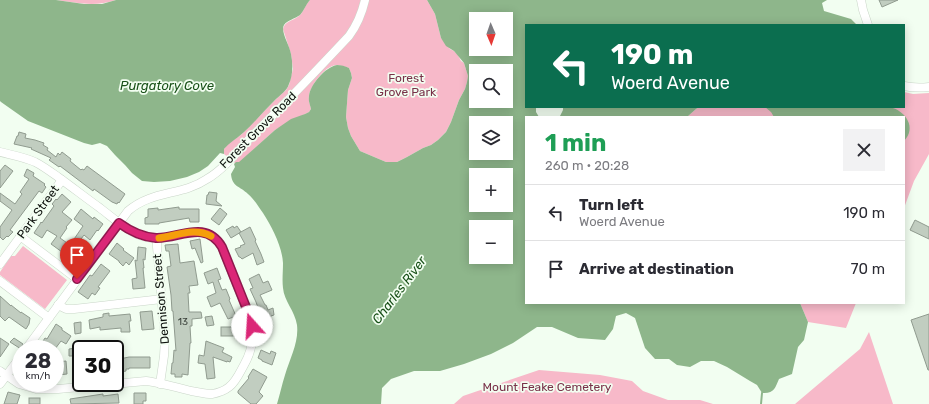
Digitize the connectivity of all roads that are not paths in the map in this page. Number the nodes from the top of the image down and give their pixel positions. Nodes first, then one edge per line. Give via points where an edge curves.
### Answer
1 (364, 0) edge
2 (861, 0) edge
3 (868, 24) edge
4 (905, 86) edge
5 (929, 87) edge
6 (0, 152) edge
7 (62, 180) junction
8 (119, 223) junction
9 (20, 236) junction
10 (157, 238) junction
11 (3, 254) edge
12 (0, 264) edge
13 (77, 279) junction
14 (0, 281) edge
15 (162, 299) junction
16 (58, 305) junction
17 (48, 318) junction
18 (32, 340) edge
19 (12, 365) edge
20 (3, 374) edge
21 (0, 384) edge
22 (160, 384) junction

1 - 8 street, Forest Grove Road via 356,27 349,36 219,170 194,186 143,201 128,211
2 - 3 street
4 - 5 street
6 - 7 street via 37,163
7 - 8 street
7 - 9 street, Park Street
8 - 10 street via 139,235
8 - 13 street, Forest Grove Road
9 - 11 street, Park Street
9 - 13 street
10 - 15 street, Dennison Street
10 - 22 street via 196,232 207,234 218,242 250,318 254,336 251,351 244,365 232,385 224,391 208,394
11 - 12 street, Park Street
13 - 16 street, Forest Grove Road
14 - 17 street
15 - 16 street via 74,310
15 - 22 street, Dennison Street via 165,344
16 - 17 street, Forest Grove Road
17 - 18 street, Forest Grove Road
19 - 20 street
20 - 21 street
20 - 22 street via 23,386 41,390 146,381

